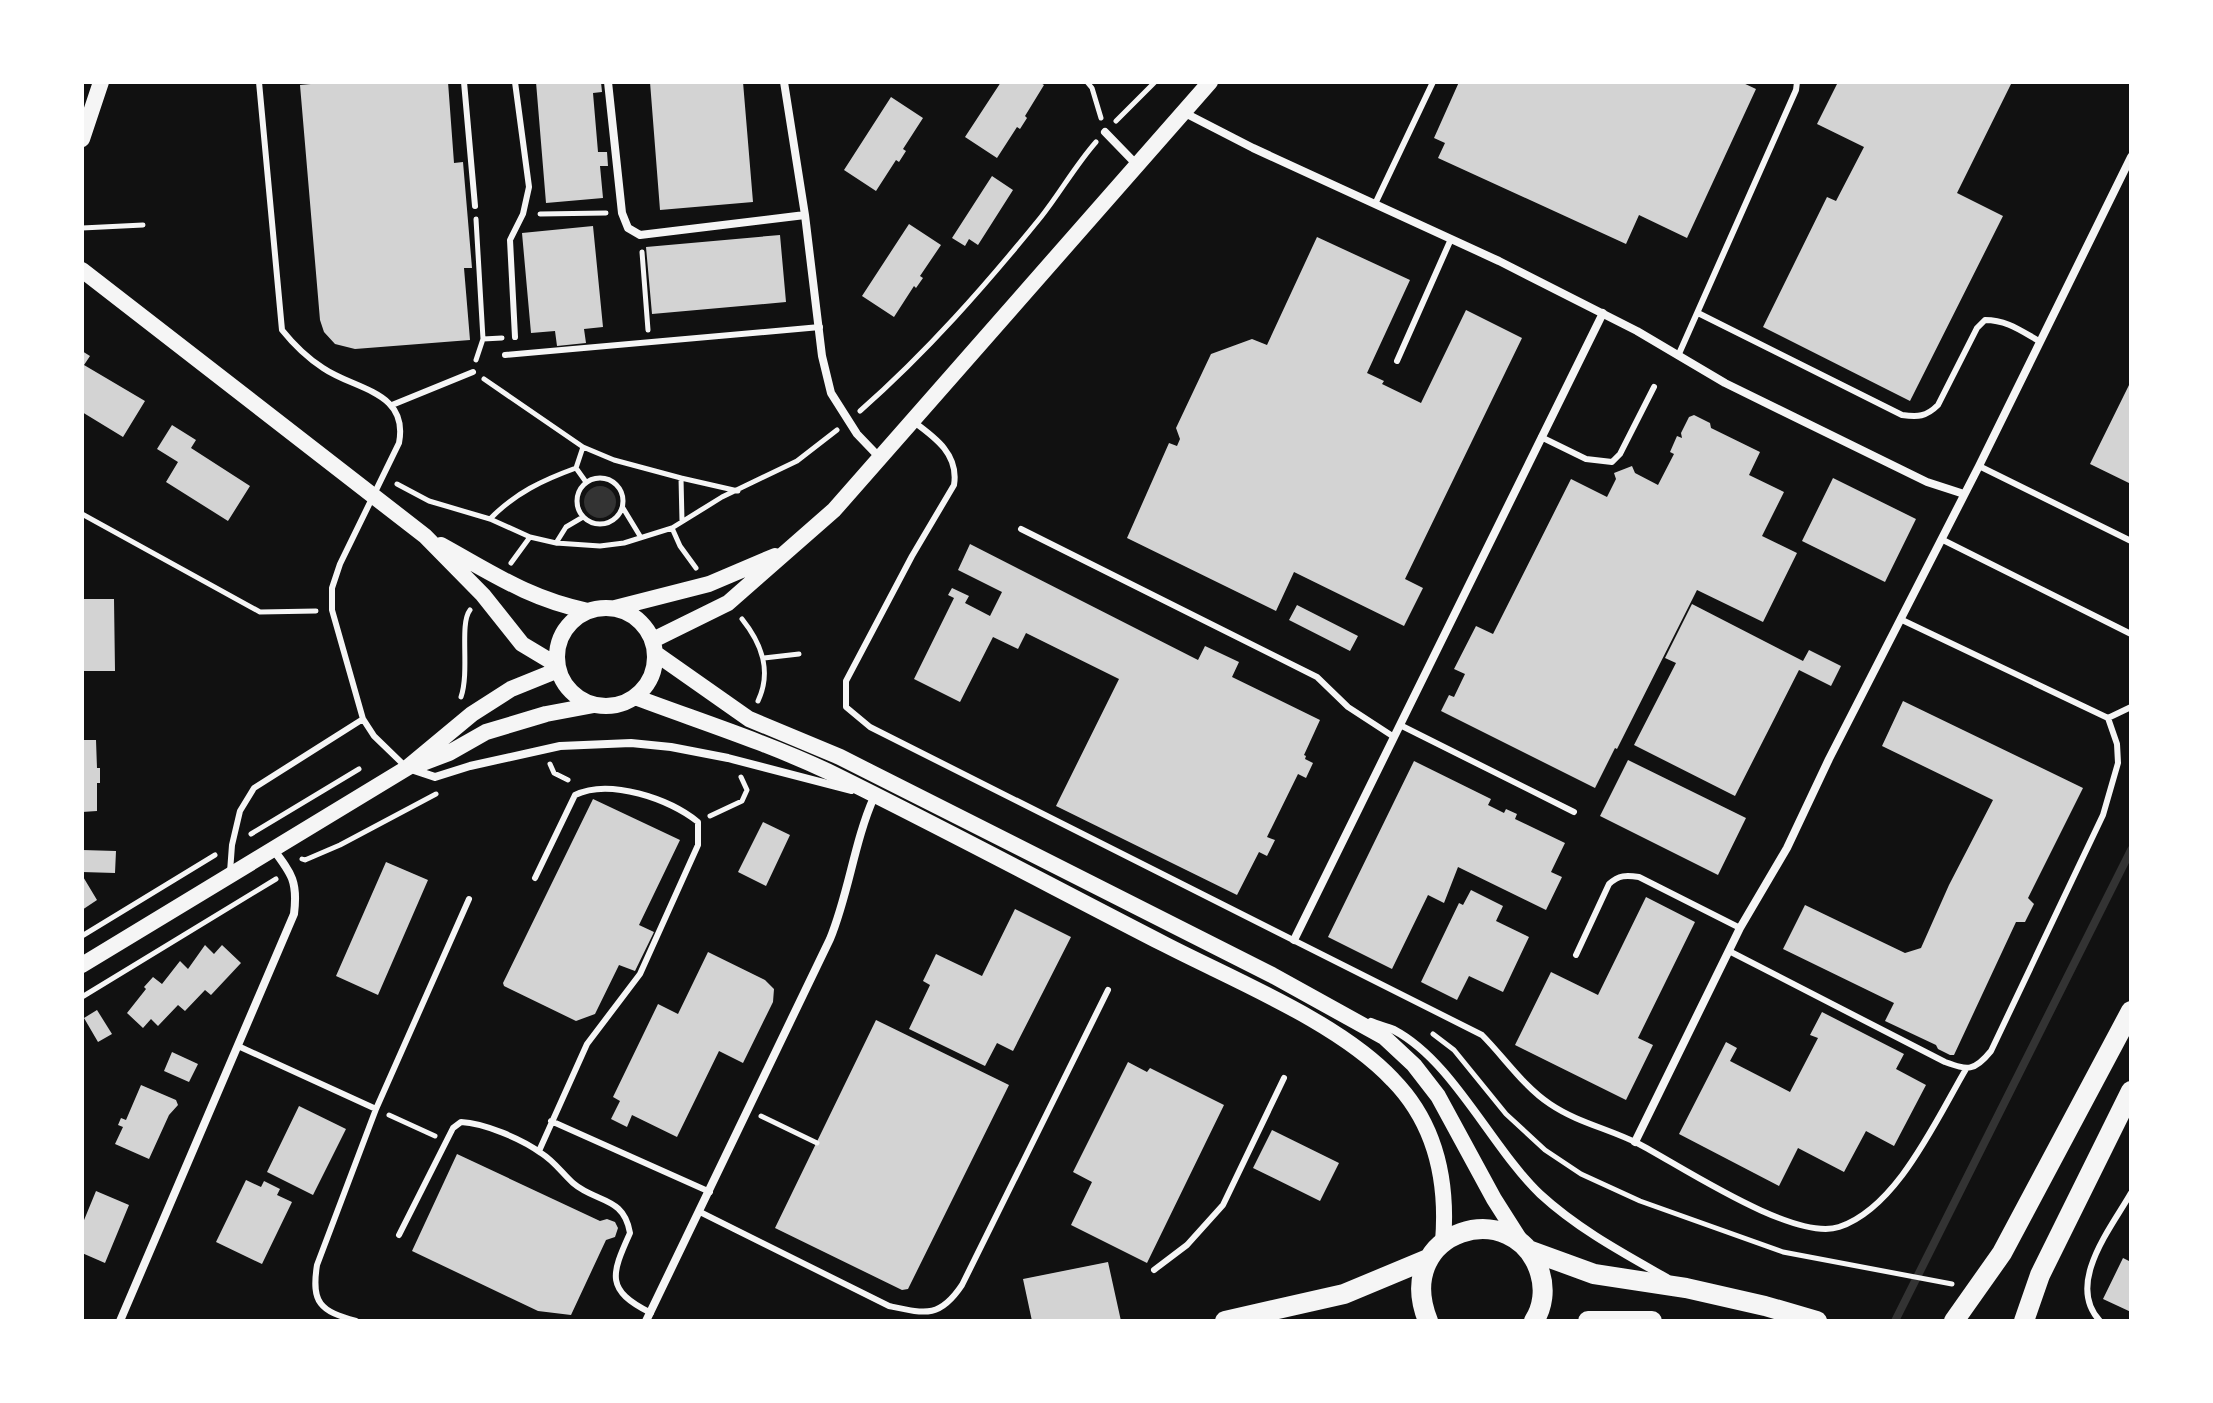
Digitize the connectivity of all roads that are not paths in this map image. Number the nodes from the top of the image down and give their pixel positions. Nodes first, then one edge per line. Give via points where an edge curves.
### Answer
1 (101, 82) edge
2 (259, 82) edge
3 (464, 82) edge
4 (515, 82) edge
5 (608, 82) edge
6 (784, 82) edge
7 (1210, 82) edge
8 (1433, 82) edge
9 (1797, 82) edge
10 (1183, 112) junction
11 (1105, 132) road end
12 (82, 139) edge
13 (2131, 157) edge
14 (1137, 165) junction
15 (1375, 204) junction
16 (475, 206) road end
17 (805, 215) junction
18 (1451, 239) junction
19 (82, 270) edge
20 (1603, 313) junction
21 (1698, 313) junction
22 (820, 327) junction
23 (515, 337) dead end
24 (2039, 341) junction
25 (505, 355) dead end
26 (1678, 356) junction
27 (1397, 361) dead end
28 (473, 372) road end
29 (1654, 387) dead end
30 (392, 405) junction
31 (914, 422) junction
32 (1541, 437) junction
33 (881, 459) junction
34 (1979, 466) junction
35 (1964, 494) junction
36 (374, 496) junction
37 (1021, 529) dead end
38 (425, 536) junction
39 (1941, 539) junction
40 (2131, 541) edge
41 (787, 551) junction
42 (613, 608) junction
43 (588, 611) junction
44 (1900, 619) junction
45 (2131, 634) edge
46 (654, 647) junction
47 (557, 667) junction
48 (635, 697) junction
49 (594, 705) junction
50 (2131, 707) edge
51 (2108, 718) junction
52 (363, 719) junction
53 (1400, 725) junction
54 (1394, 737) junction
55 (407, 768) junction
56 (874, 797) junction
57 (1574, 812) dead end
58 (273, 849) junction
59 (230, 875) junction
60 (535, 878) dead end
61 (469, 899) dead end
62 (1740, 928) junction
63 (1294, 940) junction
64 (1729, 951) junction
65 (1576, 955) dead end
66 (82, 965) edge
67 (1108, 990) dead end
68 (2131, 1011) edge
69 (1344, 1013) junction
70 (238, 1046) junction
71 (1966, 1069) junction
72 (1284, 1078) dead end
73 (2131, 1091) edge
74 (376, 1109) junction
75 (551, 1121) junction
76 (1635, 1142) junction
77 (539, 1151) junction
78 (710, 1192) junction
79 (2131, 1193) edge
80 (700, 1212) junction
81 (399, 1235) dead end
82 (1443, 1242) junction
83 (1525, 1247) junction
84 (1428, 1259) junction
85 (1154, 1270) dead end
86 (1686, 1288) junction
87 (648, 1317) edge
88 (120, 1321) edge
89 (356, 1321) edge
90 (1225, 1321) edge
91 (1428, 1321) edge
92 (1534, 1321) edge
93 (1588, 1321) edge
94 (1652, 1321) edge
95 (1817, 1321) edge
96 (1954, 1321) edge
97 (2024, 1321) edge
98 (2100, 1321) edge

1 - 12 main road
2 - 30 lane via 282,330 325,370
3 - 16 lane
4 - 23 lane via 529,187 510,240
5 - 17 street via 628,228 640,235
6 - 17 street
7 - 10 main road
8 - 15 lane
9 - 21 lane
10 - 14 main road
10 - 15 street
11 - 14 street
13 - 24 street
14 - 31 main road
15 - 18 street
17 - 22 street
18 - 20 street
18 - 27 lane
19 - 36 main road
20 - 26 street
20 - 32 street
21 - 24 lane via 1902,415 1917,417 1929,415 1938,405 1985,320 2009,324
21 - 26 lane
22 - 25 lane
22 - 33 street via 831,393
24 - 34 street
26 - 35 street via 1927,482
28 - 30 lane
29 - 32 lane via 1612,462 1586,459
30 - 36 lane via 402,428
31 - 33 main road
31 - 63 lane via 940,441 956,473 954,485 846,681 846,707 870,727
32 - 53 street
33 - 41 main road
34 - 35 street
34 - 40 lane
35 - 39 street
36 - 38 main road
36 - 52 lane via 332,588 332,610
37 - 54 lane via 1317,677 1348,707
38 - 43 main road via 522,591
38 - 47 main road via 522,644
39 - 44 street
39 - 45 lane
41 - 42 main road via 709,584
41 - 46 main road via 728,603
42 - 43 main road
42 - 46 main road via 637,619
43 - 47 main road via 565,628 557,646
44 - 51 lane
44 - 62 street via 1787,848
46 - 48 main road via 654,670
46 - 69 main road via 749,719 840,757
47 - 49 main road via 569,691
47 - 55 main road via 472,714
48 - 49 main road via 616,706
48 - 56 main road via 825,770
49 - 55 main road via 486,732
50 - 51 lane
51 - 71 lane via 2118,763 2103,815 1991,1051 1980,1064
52 - 55 lane
52 - 59 lane via 254,788 240,811
53 - 54 street
53 - 57 lane
54 - 63 street
55 - 56 street via 435,777 560,746 631,743 728,758
55 - 58 main road
56 - 78 street via 841,911
56 - 82 main road via 1292,1009 1367,1056 1417,1109 1434,1147 1443,1179
58 - 59 main road
58 - 70 street via 297,890 294,914
59 - 66 main road
60 - 75 lane via 575,795 586,790 607,788 663,800 698,822 698,845 640,974 587,1044
61 - 74 lane
62 - 64 street
62 - 65 lane via 1626,875 1609,884
63 - 76 lane via 1482,1035 1547,1102
64 - 71 lane
64 - 76 street
67 - 80 lane via 962,1285 937,1311 889,1306
68 - 96 main road via 2002,1253
69 - 83 main road via 1384,1037 1438,1096
69 - 86 street via 1394,1030 1427,1055 1538,1192 1596,1238
70 - 74 lane
70 - 88 street
71 - 76 lane via 1882,1200 1835,1229 1772,1217
72 - 85 lane via 1223,1205 1187,1245
73 - 97 main road via 2040,1275
74 - 89 lane via 317,1265 314,1286 319,1305
75 - 77 lane
75 - 78 lane
77 - 81 lane via 478,1123 461,1122 453,1128
77 - 87 lane via 575,1185 624,1213 630,1233 614,1276 618,1291
78 - 80 street
79 - 98 lane via 2087,1277 2089,1310
80 - 87 street
82 - 83 main road via 1462,1231 1484,1229 1505,1233
82 - 84 main road
83 - 86 main road via 1594,1274
83 - 92 main road via 1542,1281
84 - 90 main road via 1344,1294
84 - 91 main road via 1420,1281 1420,1303
86 - 95 main road
93 - 94 main road

